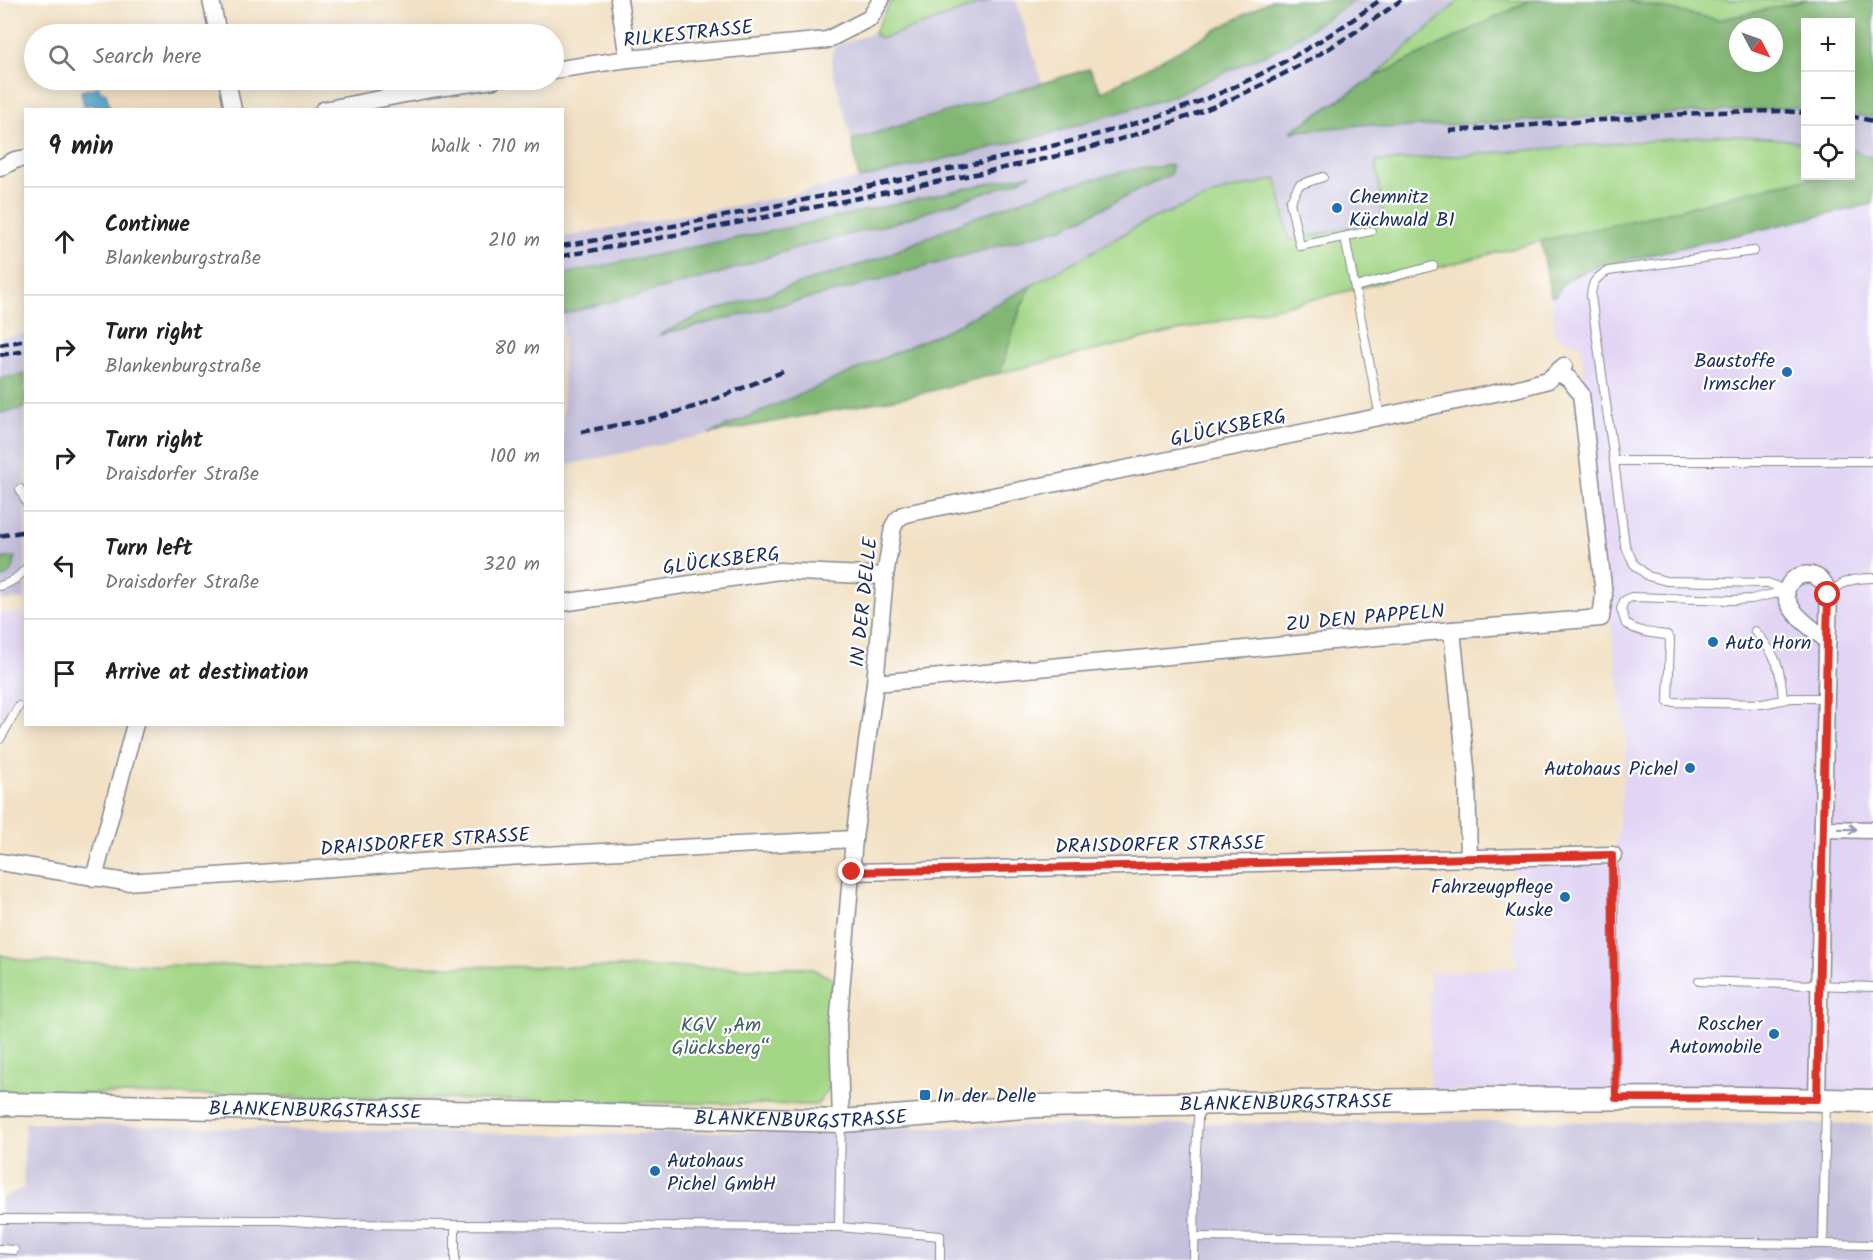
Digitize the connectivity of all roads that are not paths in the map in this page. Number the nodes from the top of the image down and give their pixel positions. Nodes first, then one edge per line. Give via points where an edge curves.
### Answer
1 (211, 0) edge
2 (619, 0) edge
3 (881, 0) edge
4 (216, 24) edge
5 (628, 59) junction
6 (564, 69) edge
7 (229, 90) edge
8 (426, 90) edge
9 (233, 108) edge
10 (333, 108) edge
11 (24, 158) edge
12 (0, 168) edge
13 (1323, 177) dead end
14 (1371, 231) dead end
15 (1345, 237) junction
16 (1754, 251) dead end
17 (1433, 266) dead end
18 (1355, 287) junction
19 (1561, 369) joint
20 (1380, 417) junction
21 (1614, 461) junction
22 (1873, 461) edge
23 (20, 489) dead end
24 (24, 498) edge
25 (897, 519) joint
26 (24, 571) edge
27 (885, 576) junction
28 (1873, 578) edge
29 (0, 586) edge
30 (1787, 591) junction
31 (1828, 595) junction
32 (564, 603) edge
33 (1452, 630) junction
34 (1755, 631) dead end
35 (1827, 640) junction
36 (875, 683) junction
37 (1826, 698) junction
38 (1783, 700) junction
39 (19, 706) dead end
40 (134, 726) edge
41 (0, 739) edge
42 (1823, 829) junction
43 (1873, 830) edge
44 (854, 839) junction
45 (1612, 855) joint
46 (1469, 859) junction
47 (0, 862) edge
48 (852, 872) junction
49 (94, 878) junction
50 (1699, 981) dead end
51 (1820, 985) junction
52 (1873, 987) edge
53 (1616, 1098) junction
54 (1822, 1099) junction
55 (1873, 1101) edge
56 (0, 1104) edge
57 (1199, 1104) junction
58 (841, 1121) junction
59 (0, 1219) edge
60 (455, 1225) junction
61 (839, 1227) junction
62 (1195, 1237) junction
63 (1823, 1244) junction
64 (1873, 1245) edge
65 (0, 1249) edge
66 (14, 1250) dead end
67 (455, 1260) edge
68 (940, 1260) edge
69 (1194, 1260) edge

1 - 4 street
2 - 5 street
3 - 5 street, RILKESTRASSE via 870,18 827,40
5 - 6 street, RILKESTRASSE
7 - 9 street
8 - 10 street
11 - 12 street
13 - 15 lane via 1299,185 1290,202 1300,246
14 - 15 lane
15 - 18 lane
16 - 21 lane via 1608,271 1592,283
17 - 18 lane
18 - 20 lane
19 - 20 street, GLÜCKSBERG via 1548,380 1515,389
19 - 33 street, ZU DEN PAPPELN via 1581,394 1604,595 1601,618
20 - 25 street, GLÜCKSBERG via 910,513
21 - 22 lane
21 - 30 lane via 1625,545 1634,564 1648,576 1666,581 1768,583
23 - 24 lane
25 - 27 street, IN DER DELLE
26 - 29 lane
27 - 32 street, GLÜCKSBERG via 779,572
27 - 36 street, IN DER DELLE
28 - 31 lane via 1849,580
30 - 31 street via 1794,579 1807,574 1821,580
30 - 35 street via 1790,607
30 - 38 lane via 1732,600 1631,597 1621,609 1626,624 1634,630 1667,635 1670,639 1668,702 1763,704
31 - 35 street
33 - 36 street, ZU DEN PAPPELN
33 - 46 street via 1467,778
34 - 38 lane via 1768,646 1781,673
35 - 37 street
36 - 44 street, IN DER DELLE
37 - 38 lane
37 - 42 street
39 - 41 lane
40 - 49 street
42 -> 43 street
42 - 51 street
44 - 48 street, IN DER DELLE
44 - 49 street, DRAISDORFER STRASSE via 126,882
45 - 46 street, DRAISDORFER STRASSE
45 - 53 lane, DRAISDORFER STRASSE
46 - 48 street, DRAISDORFER STRASSE
47 - 49 street, DRAISDORFER STRASSE
48 - 58 street, IN DER DELLE via 838,1027
50 - 51 lane
51 - 52 lane
51 - 54 street
53 - 54 main road, BLANKENBURGSTRASSE
53 - 57 main road, BLANKENBURGSTRASSE
54 - 55 main road, BLANKENBURGSTRASSE
54 - 63 lane
56 - 58 main road, BLANKENBURGSTRASSE
57 - 58 main road, BLANKENBURGSTRASSE via 1037,1106
57 - 62 lane
58 - 61 lane
59 - 60 lane
60 - 61 lane
60 - 67 lane
61 - 68 lane via 940,1236
62 - 63 lane
62 - 69 lane
63 - 64 lane
65 - 66 lane

